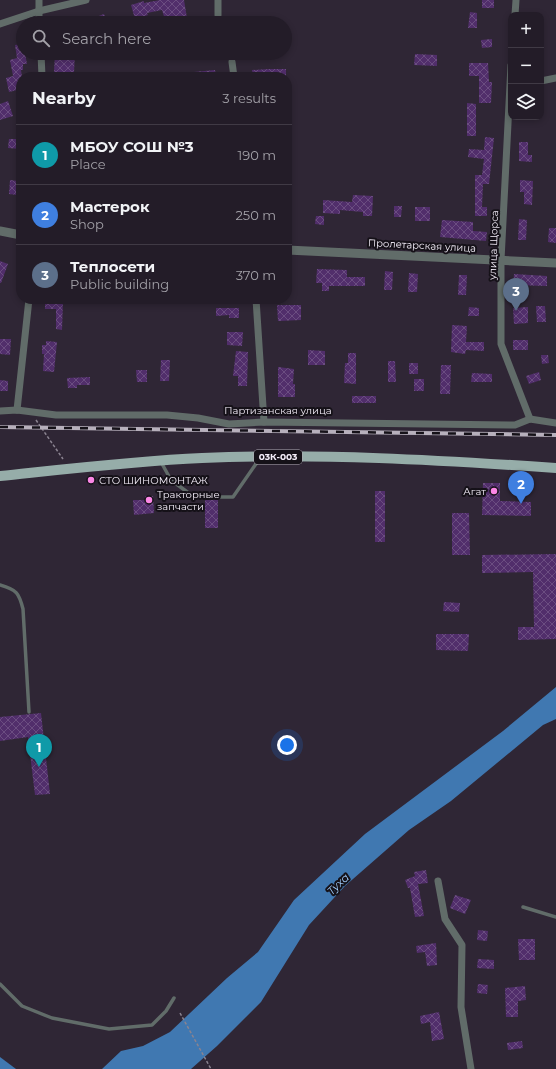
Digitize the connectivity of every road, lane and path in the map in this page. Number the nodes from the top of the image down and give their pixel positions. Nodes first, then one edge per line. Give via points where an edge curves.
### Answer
1 (39, 0) edge
2 (86, 0) edge
3 (218, 0) edge
4 (516, 0) edge
5 (39, 11) junction
6 (515, 12) edge
7 (218, 15) dead end
8 (24, 16) edge
9 (39, 16) edge
10 (16, 19) edge
11 (0, 24) edge
12 (41, 60) edge
13 (232, 62) dead end
14 (42, 72) edge
15 (233, 72) edge
16 (556, 78) edge
17 (544, 80) edge
18 (508, 120) edge
19 (0, 231) edge
20 (16, 234) edge
21 (292, 250) edge
22 (501, 260) junction
23 (556, 263) edge
24 (28, 304) edge
25 (256, 304) edge
26 (17, 410) junction
27 (0, 411) edge
28 (31, 412) junction
29 (530, 419) junction
30 (264, 422) junction
31 (556, 423) edge
32 (261, 457) junction
33 (160, 461) junction
34 (71, 468) junction
35 (556, 468) edge
36 (0, 476) edge
37 (0, 585) edge
38 (30, 712) dead end
39 (438, 881) dead end
40 (523, 907) dead end
41 (556, 917) edge
42 (0, 984) edge
43 (174, 998) dead end
44 (180, 1014) dead end
45 (211, 1069) edge
46 (472, 1069) edge

1 - 5 street
2 - 5 street
3 - 7 street
4 - 6 street
5 - 8 street
5 - 9 street
10 - 11 street
12 - 14 street
13 - 15 street
16 - 17 street
18 - 22 street, улица Щорса
19 - 20 street
21 - 22 street, Пролетарская улица
22 - 23 street, Пролетарская улица
22 - 29 street, улица Щорса via 501,344
24 - 26 street
25 - 30 street
26 - 27 street, Партизанская улица
26 - 28 street, Партизанская улица
28 - 30 street, Партизанская улица via 56,415 167,415 229,424
28 - 34 path via 44,434
29 - 30 street, Партизанская улица via 515,425
29 - 31 street, Партизанская улица
32 - 33 main road, 03К-003
32 - 33 lane via 233,497 194,497 171,480
32 - 35 main road, 03К-003 via 435,460
33 - 34 main road, 03К-003
34 - 36 main road, 03К-003
37 - 38 lane via 16,591 24,609
39 - 46 street via 445,919 462,945 461,1007
40 - 41 lane
42 - 43 lane via 22,1006 52,1018 109,1029 152,1025 166,1011
44 - 45 path

